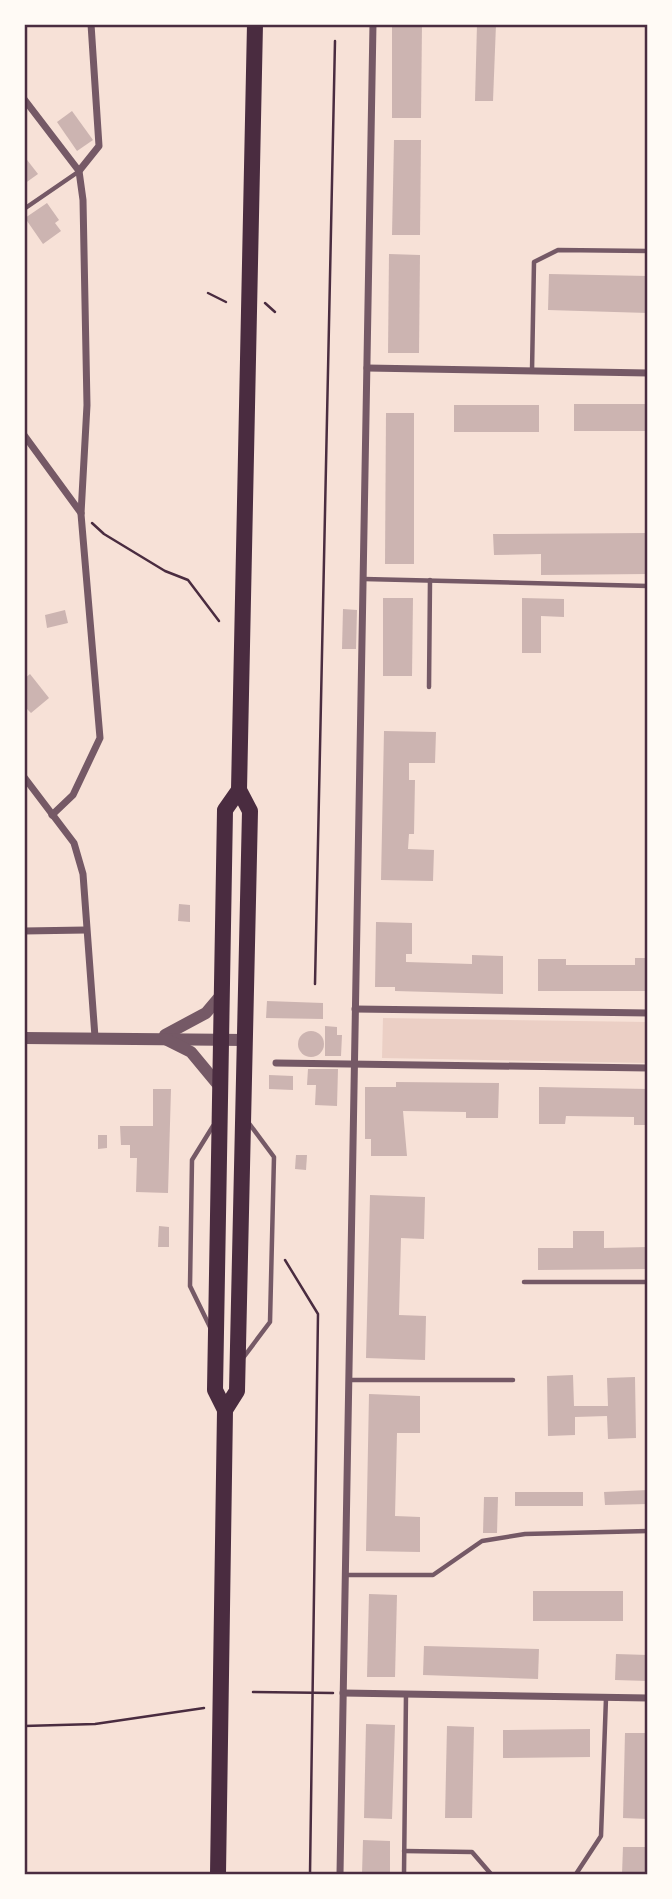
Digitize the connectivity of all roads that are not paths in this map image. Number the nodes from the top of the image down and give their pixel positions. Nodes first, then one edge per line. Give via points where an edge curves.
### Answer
1 (92, 24) edge
2 (255, 24) edge
3 (373, 24) edge
4 (24, 99) edge
5 (79, 172) junction
6 (24, 209) edge
7 (648, 251) edge
8 (367, 368) junction
9 (532, 371) junction
10 (648, 373) edge
11 (24, 435) edge
12 (81, 514) junction
13 (363, 579) junction
14 (430, 580) junction
15 (648, 586) edge
16 (429, 687) dead end
17 (24, 777) edge
18 (239, 790) junction
19 (52, 815) junction
20 (86, 930) junction
21 (24, 931) edge
22 (222, 998) junction
23 (246, 1001) junction
24 (355, 1009) junction
25 (648, 1013) edge
26 (95, 1037) junction
27 (161, 1037) junction
28 (24, 1038) edge
29 (221, 1039) junction
30 (245, 1040) junction
31 (276, 1063) dead end
32 (354, 1065) junction
33 (648, 1068) edge
34 (245, 1074) junction
35 (220, 1080) junction
36 (219, 1116) junction
37 (243, 1116) junction
38 (524, 1282) dead end
39 (648, 1282) edge
40 (216, 1340) junction
41 (238, 1365) junction
42 (349, 1380) junction
43 (513, 1380) dead end
44 (225, 1410) junction
45 (648, 1531) edge
46 (345, 1575) junction
47 (343, 1693) junction
48 (406, 1694) junction
49 (606, 1698) junction
50 (648, 1698) edge
51 (404, 1851) junction
52 (218, 1874) edge
53 (340, 1874) edge
54 (404, 1874) edge
55 (491, 1874) edge
56 (576, 1874) edge

1 - 5 street via 99,146
2 - 18 highway
3 - 8 street
4 - 5 street
5 - 6 lane
5 - 12 street via 88,405
7 - 9 lane via 558,250 534,262
8 - 9 street
8 - 13 street
9 - 10 street
11 - 12 street
12 - 19 street via 100,738 73,795
13 - 14 lane
13 - 24 street
14 - 15 lane
14 - 16 lane
17 - 19 street
18 - 22 highway via 225,810
18 - 23 highway via 250,811
19 - 20 street via 74,843 83,874
20 - 21 street
20 - 26 street
22 - 23 street via 231,1010 238,1010
22 - 27 street via 188,1025
22 - 29 highway
23 - 30 highway
24 - 25 street
24 - 32 street
26 - 27 street
26 - 28 street
27 - 29 street
27 - 35 street via 191,1052
29 - 30 street
29 - 35 highway
30 - 34 highway
31 - 32 street
32 - 33 street
32 - 42 street
34 - 35 street via 238,1062 228,1062
34 - 37 highway
35 - 36 highway
36 - 40 highway
36 - 40 lane via 192,1160 190,1286
37 - 41 highway
37 - 41 lane via 274,1157 270,1322
38 - 39 lane
40 - 44 highway via 215,1390
41 - 44 highway via 237,1391
42 - 43 lane
42 - 46 street
44 - 52 highway
45 - 46 lane via 525,1534 482,1541 433,1575
46 - 47 street
47 - 48 street
47 - 53 street
48 - 49 street
48 - 51 lane
49 - 50 street
49 - 56 lane via 601,1836
51 - 54 lane
51 - 55 lane via 472,1852

